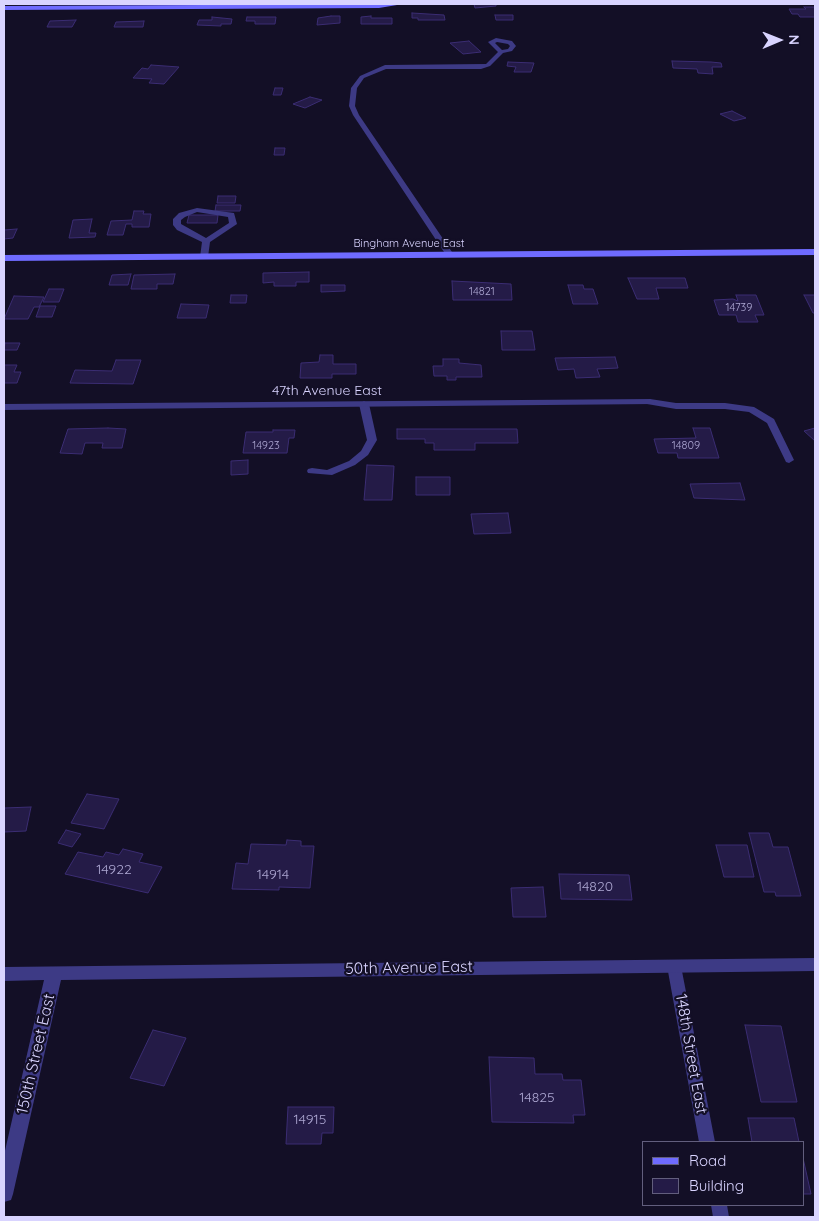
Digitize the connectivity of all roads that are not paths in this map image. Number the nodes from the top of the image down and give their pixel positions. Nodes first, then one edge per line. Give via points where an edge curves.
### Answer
1 (186, 4) edge
2 (400, 4) edge
3 (54, 6) edge
4 (178, 7) junction
5 (4, 8) edge
6 (501, 52) dead end
7 (206, 241) junction
8 (815, 252) edge
9 (450, 255) junction
10 (204, 257) junction
11 (4, 258) edge
12 (650, 402) joint
13 (364, 404) junction
14 (4, 407) edge
15 (789, 460) dead end
16 (312, 471) dead end
17 (815, 964) edge
18 (674, 966) junction
19 (4, 974) edge
20 (54, 974) junction
21 (707, 1141) edge
22 (4, 1194) edge

1 - 4 street
2 - 4 street
3 - 4 street
3 - 5 street
6 - 9 lane via 488,65 481,67 385,67 362,77 354,88 352,106 356,116
7 - 7 lane via 233,224 231,214 197,210 177,219 180,228
7 - 10 lane
8 - 9 street, Bingham Avenue East
9 - 10 street, Bingham Avenue East
10 - 11 street, Bingham Avenue East
12 - 13 street, 47th Avenue East
12 - 15 lane via 751,409 771,421
13 - 14 street, 47th Avenue East
13 - 16 lane via 372,440 365,453 352,463 328,473
17 - 18 street, 50th Avenue East
18 - 20 street, 50th Avenue East
18 - 21 lane, 148th Street East
19 - 20 street, 50th Avenue East
20 - 22 street, 150th Street East

